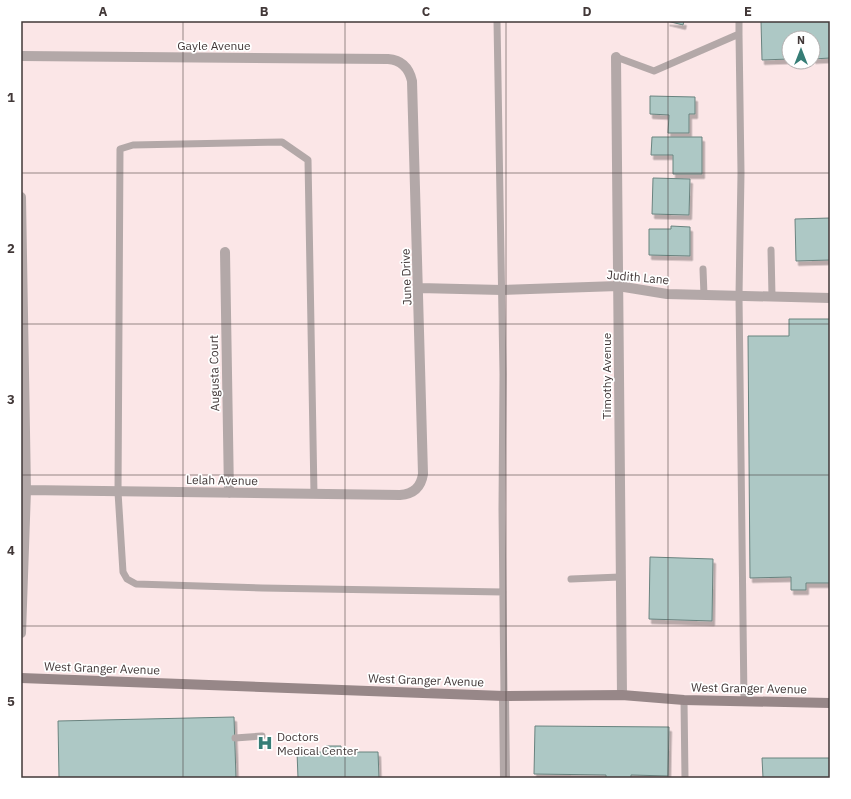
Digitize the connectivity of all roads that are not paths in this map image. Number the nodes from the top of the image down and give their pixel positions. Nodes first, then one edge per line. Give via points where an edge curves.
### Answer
1 (497, 21) edge
2 (739, 21) edge
3 (740, 34) junction
4 (21, 56) edge
5 (616, 57) joint
6 (405, 65) joint
7 (21, 197) edge
8 (21, 247) edge
9 (771, 250) dead end
10 (225, 252) dead end
11 (703, 268) dead end
12 (618, 286) junction
13 (419, 288) junction
14 (502, 290) junction
15 (704, 295) junction
16 (740, 296) junction
17 (772, 296) junction
18 (830, 298) edge
19 (22, 348) edge
20 (23, 395) edge
21 (417, 489) joint
22 (26, 490) junction
23 (118, 492) junction
24 (229, 493) junction
25 (314, 494) junction
26 (620, 577) junction
27 (571, 579) dead end
28 (503, 592) junction
29 (21, 633) edge
30 (21, 678) edge
31 (622, 695) junction
32 (504, 696) junction
33 (684, 700) junction
34 (744, 701) junction
35 (830, 703) edge
36 (262, 736) dead end
37 (235, 738) dead end
38 (504, 778) edge
39 (684, 778) edge

1 - 14 lane
2 - 3 lane
3 - 5 lane via 654,71
3 - 16 lane
4 - 6 street, Gayle Avenue via 388,59
5 - 12 street, Timothy Avenue
6 - 13 street, June Drive via 412,81
7 - 8 street
8 - 19 street
9 - 17 lane
10 - 24 street, Augusta Court
11 - 15 lane
12 - 14 street, Judith Lane
12 - 15 street, Judith Lane via 667,294
12 - 26 street, Timothy Avenue
13 - 14 street, Judith Lane
13 - 21 street, June Drive via 423,474
14 - 28 lane
15 - 16 street, Judith Lane
16 - 17 street, Judith Lane
16 - 34 lane
17 - 18 street, Judith Lane
19 - 20 street
20 - 22 street
21 - 25 street, Lelah Avenue via 400,496
22 - 23 street, Lelah Avenue
22 - 29 street
23 - 24 street, Lelah Avenue
23 - 25 lane via 120,149 133,144 282,142 308,160
23 - 28 lane via 123,572 126,578 136,584
24 - 25 street, Lelah Avenue
26 - 27 lane
26 - 31 street, Timothy Avenue
28 - 32 lane
30 - 32 street, West Granger Avenue
31 - 32 street, West Granger Avenue
31 - 33 street, West Granger Avenue
32 - 38 street
33 - 34 street, West Granger Avenue
33 - 39 lane
34 - 35 street, West Granger Avenue
36 - 37 lane

